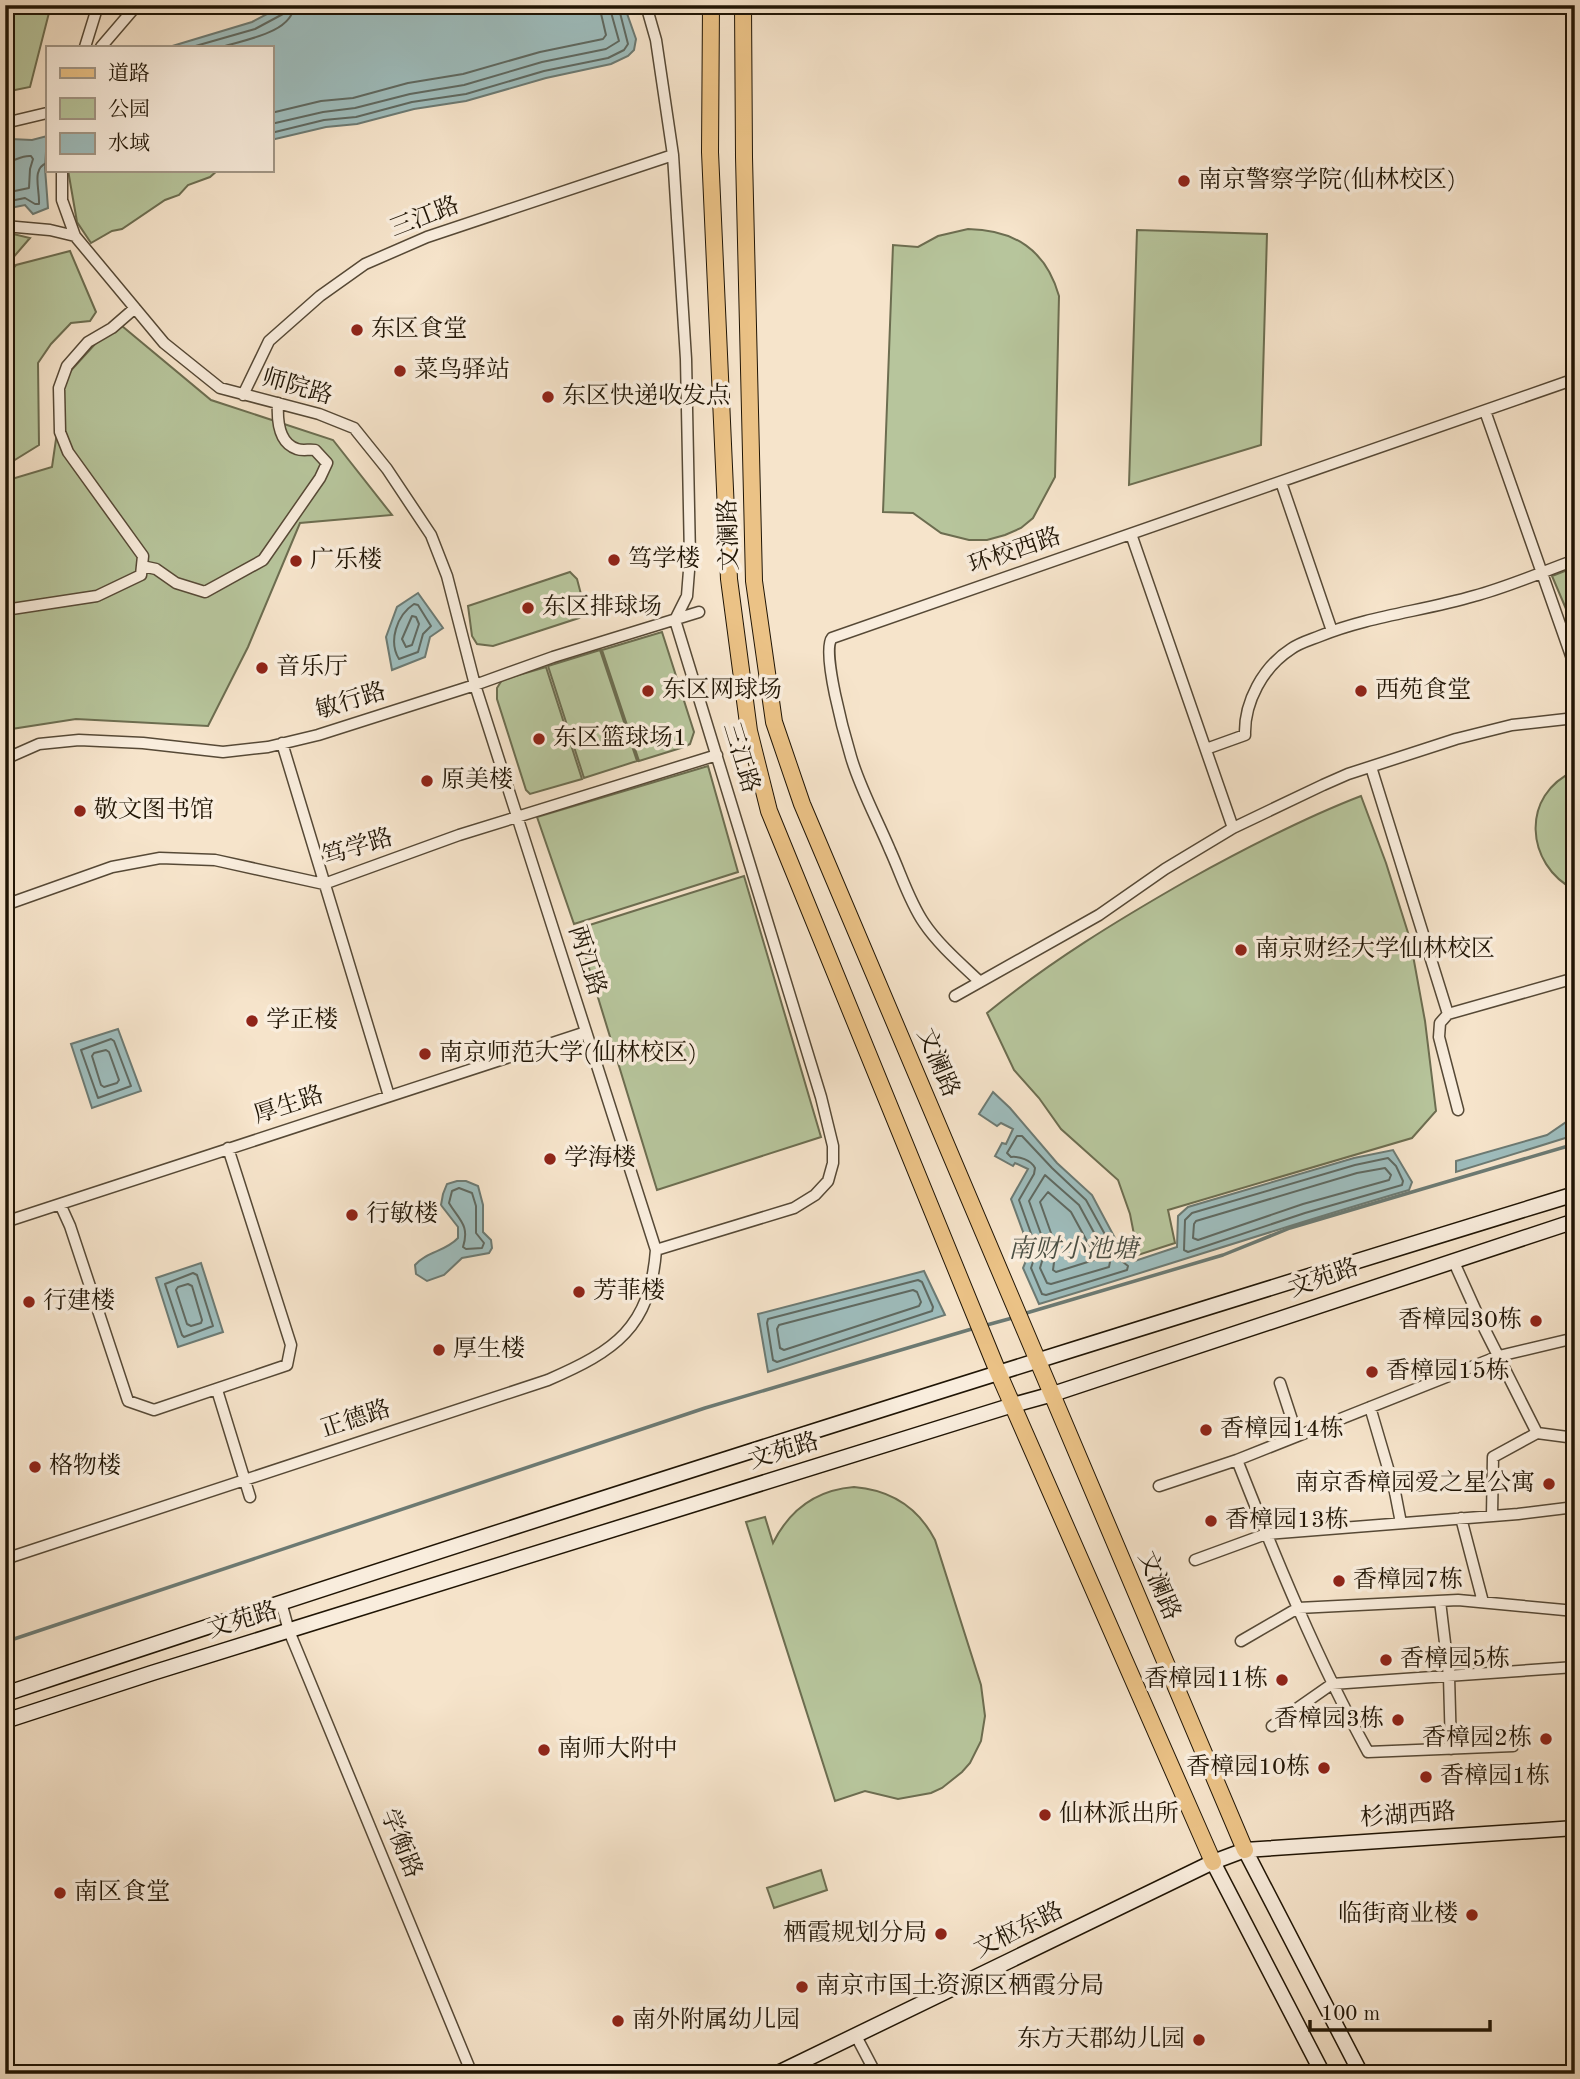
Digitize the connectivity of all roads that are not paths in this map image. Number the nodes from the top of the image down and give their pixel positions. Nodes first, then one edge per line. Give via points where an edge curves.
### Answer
1 (98, 5) edge
2 (137, 5) edge
3 (646, 5) edge
4 (711, 5) edge
5 (743, 5) edge
6 (85, 46) edge
7 (102, 46) edge
8 (46, 113) edge
9 (5, 123) edge
10 (673, 155) junction
11 (62, 172) edge
12 (5, 226) edge
13 (75, 236) junction
14 (135, 308) junction
15 (1575, 379) edge
16 (243, 394) junction
17 (278, 403) junction
18 (1485, 411) junction
19 (1281, 481) junction
20 (1131, 534) junction
21 (1575, 560) edge
22 (142, 566) junction
23 (1542, 572) junction
24 (5, 610) edge
25 (699, 612) dead end
26 (674, 620) junction
27 (1332, 631) junction
28 (1575, 667) edge
29 (475, 685) junction
30 (1575, 718) edge
31 (282, 743) junction
32 (1206, 749) junction
33 (717, 755) junction
34 (5, 759) edge
35 (1371, 767) junction
36 (517, 817) junction
37 (1233, 828) junction
38 (324, 884) junction
39 (5, 905) edge
40 (1575, 978) edge
41 (979, 981) junction
42 (955, 996) dead end
43 (1448, 1014) junction
44 (586, 1032) junction
45 (389, 1096) junction
46 (1458, 1110) dead end
47 (228, 1148) junction
48 (1575, 1194) edge
49 (60, 1203) junction
50 (1575, 1221) edge
51 (5, 1222) edge
52 (656, 1250) junction
53 (1453, 1260) junction
54 (1575, 1338) edge
55 (1499, 1356) junction
56 (1038, 1359) junction
57 (998, 1372) junction
58 (1280, 1382) dead end
59 (216, 1390) junction
60 (1053, 1394) junction
61 (1013, 1405) junction
62 (1370, 1407) junction
63 (1537, 1433) junction
64 (1297, 1435) junction
65 (1575, 1438) edge
66 (1237, 1460) junction
67 (244, 1479) junction
68 (1159, 1486) dead end
69 (250, 1497) dead end
70 (1575, 1507) edge
71 (1492, 1516) junction
72 (1461, 1518) junction
73 (1401, 1523) junction
74 (1266, 1534) junction
75 (1575, 1548) edge
76 (5, 1559) edge
77 (1195, 1560) dead end
78 (1440, 1601) junction
79 (281, 1602) junction
80 (1483, 1602) junction
81 (1298, 1608) junction
82 (1575, 1611) edge
83 (289, 1631) junction
84 (1241, 1641) dead end
85 (1575, 1667) edge
86 (1449, 1676) junction
87 (1332, 1684) junction
88 (5, 1694) edge
89 (5, 1721) edge
90 (1272, 1726) dead end
91 (1513, 1746) dead end
92 (1451, 1749) junction
93 (1575, 1828) edge
94 (1245, 1850) junction
95 (1213, 1862) junction
96 (856, 2036) junction
97 (472, 2074) edge
98 (776, 2074) edge
99 (876, 2074) edge
100 (1323, 2074) edge
101 (1361, 2074) edge

1 - 6 street
2 - 7 street
3 - 10 street via 656,40
4 - 57 main road, 文澜路 via 710,152 729,579 749,731 769,811
5 - 56 main road, 文澜路 via 754,581 774,722 802,804
8 - 9 street
10 - 16 street, 三江路 via 427,237 365,264 269,341
10 - 26 street via 686,359 690,558 687,596
11 - 13 street, 师院路 via 62,200
12 - 13 street
13 - 14 street, 师院路
14 - 16 street, 师院路 via 163,343 220,388
14 - 22 street via 88,342 67,366 59,388 60,432 68,452 143,556
15 - 18 street, 环校西路
16 - 17 street, 师院路
17 - 22 street via 281,436 296,449 315,450 327,463 263,560 205,592
17 - 29 street, 师院路 via 354,428 387,469 430,535 447,576
18 - 19 street, 环校西路
18 - 23 street
19 - 20 street, 环校西路
19 - 27 street
20 - 32 street
20 - 41 street, 环校西路 via 829,642 830,667 851,759 911,899 924,924
21 - 23 street
22 - 24 street via 141,575 97,596
23 - 27 street via 1477,596
23 - 28 street
25 - 26 street, 敏行路
26 - 29 street, 敏行路
26 - 33 street, 三江路
27 - 32 street via 1293,648 1270,669 1250,701 1245,735
29 - 31 street, 敏行路
29 - 36 street, 两江路
30 - 35 street via 1512,725
31 - 34 street, 敏行路 via 223,751 79,740 39,744
31 - 38 street
32 - 37 street
33 - 36 street, 笃学路
33 - 52 street, 三江路 via 821,1097 833,1146 832,1163 828,1181 794,1208
35 - 37 street
35 - 43 street
36 - 38 street, 笃学路
36 - 44 street, 两江路
37 - 41 street via 1099,915
38 - 39 street, 笃学路 via 215,860 160,858 112,867
38 - 45 street
40 - 43 street
41 - 42 street
43 - 46 street via 1440,1023 1439,1037
44 - 45 street, 厚生路
44 - 52 street, 两江路
45 - 47 street, 厚生路
47 - 49 street, 厚生路
47 - 59 street via 292,1345 287,1365
48 - 56 main road, 文苑路
49 - 51 street, 厚生路
49 - 59 street via 128,1401 154,1410
50 - 53 main road, 文苑路
52 - 67 street, 正德路 via 645,1305 623,1337 591,1361 548,1380
53 - 55 street
53 - 60 main road, 文苑路
54 - 55 street
55 - 62 street
55 - 63 street
56 - 57 main road, 文苑路
56 - 60 main road, 文澜路
57 - 61 main road, 文澜路
57 - 79 main road, 文苑路
58 - 64 street
59 - 67 street
60 - 61 main road, 文苑路
60 - 94 main road, 文澜路
61 - 83 main road, 文苑路
61 - 95 main road, 文澜路
62 - 64 street
62 - 73 street
63 - 65 street
63 - 71 street via 1493,1457
64 - 66 street
66 - 68 street
66 - 74 street
67 - 69 street
67 - 76 street, 正德路
70 - 71 street
71 - 72 street
72 - 73 street
72 - 80 street
73 - 74 street
74 - 77 street
74 - 81 street
75 - 82 street
78 - 80 street
78 - 81 street
78 - 86 street
79 - 83 street, 学衡路
79 - 88 main road, 文苑路
80 - 82 street
81 - 84 street
81 - 87 street
83 - 89 main road, 文苑路
83 - 97 street, 学衡路
85 - 86 street
86 - 87 street
86 - 92 street
87 - 90 street
87 - 92 street via 1368,1752
91 - 92 street
93 - 94 main road, 杉湖西路
94 - 95 main road, 文枢东路
94 - 101 main road, 文澜路
95 - 96 main road, 文枢东路
95 - 100 main road, 文澜路
96 - 98 main road, 文枢东路
96 - 99 street

